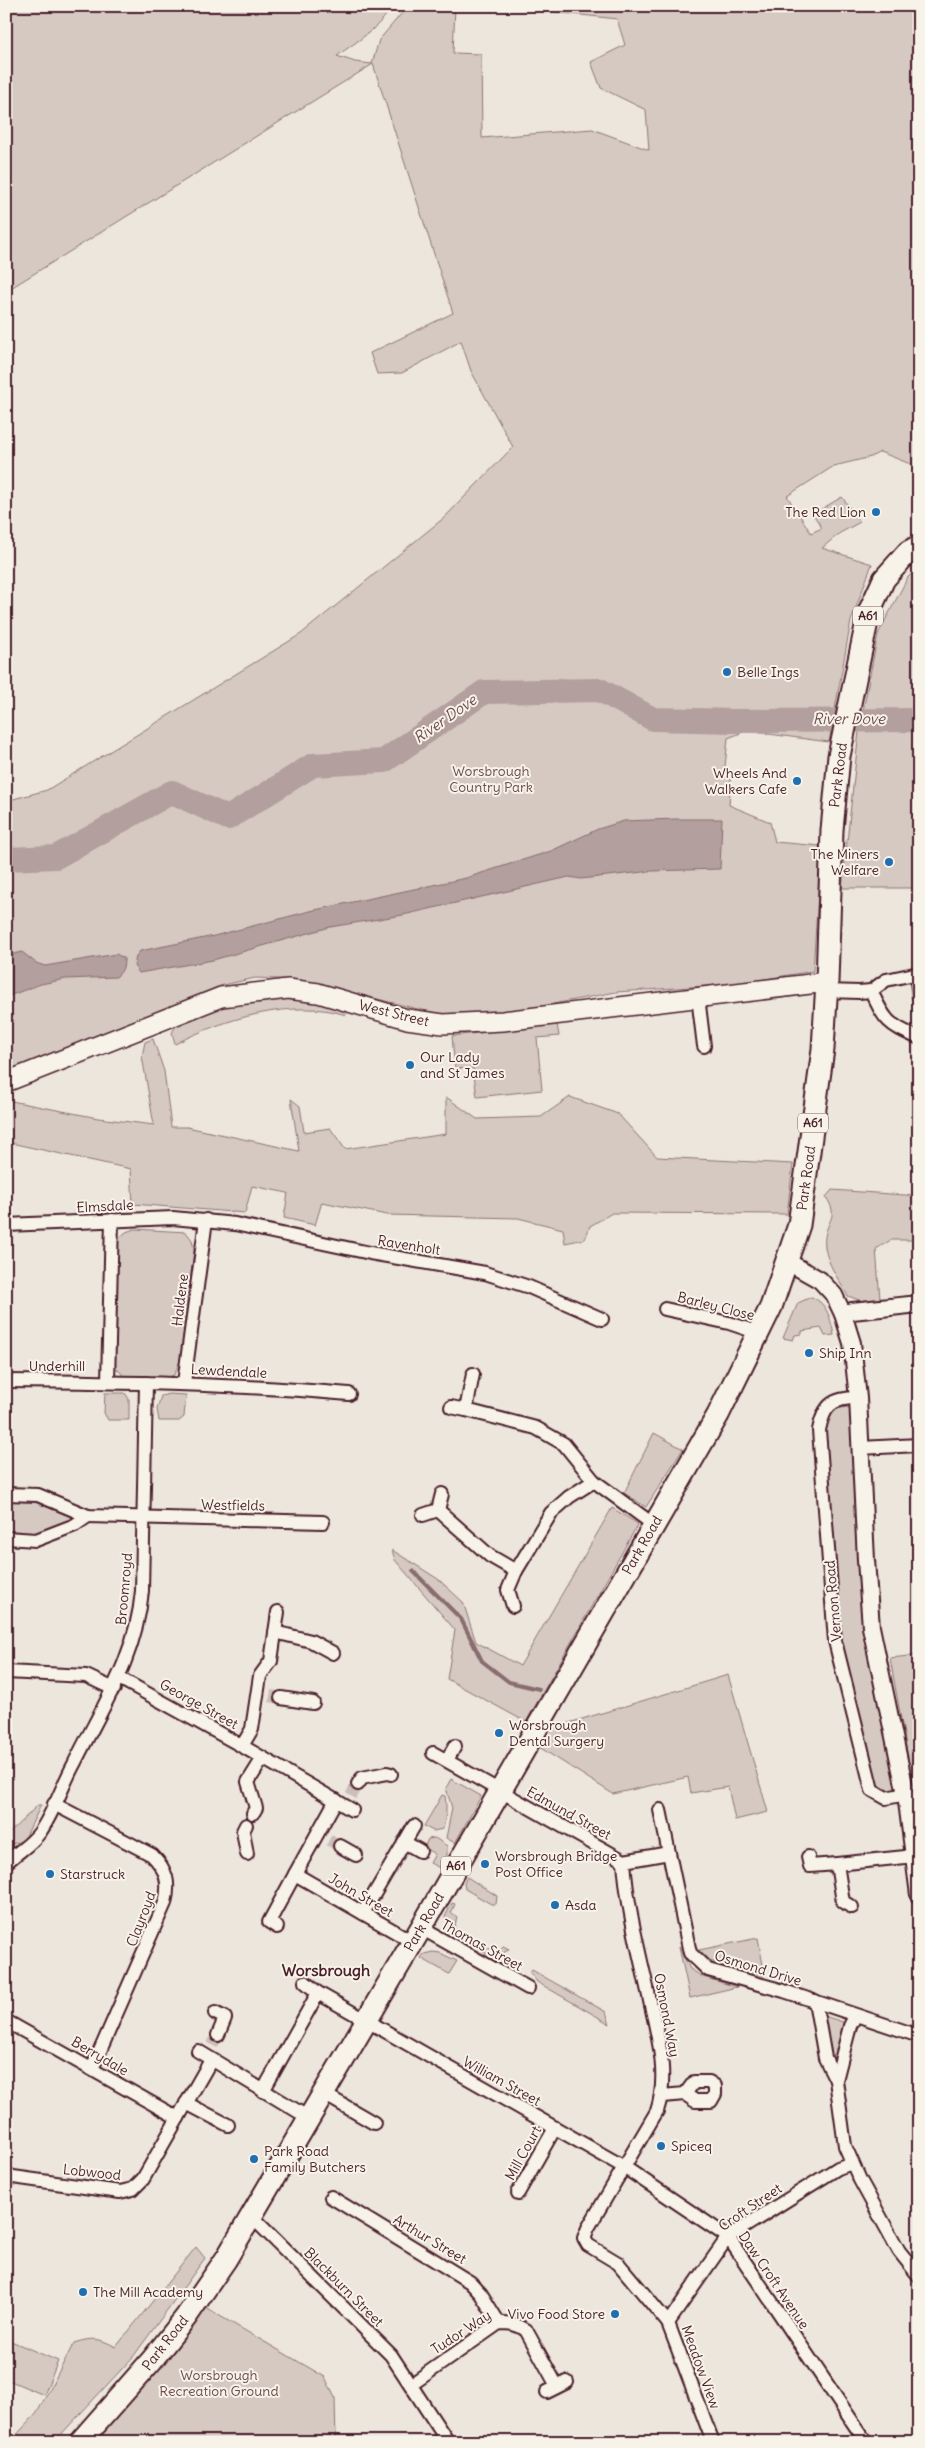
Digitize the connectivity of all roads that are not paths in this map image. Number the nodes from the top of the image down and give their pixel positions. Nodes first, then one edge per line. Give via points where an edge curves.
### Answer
1 (919, 546) edge
2 (917, 973) edge
3 (827, 986) junction
4 (871, 990) junction
5 (698, 997) junction
6 (919, 998) edge
7 (919, 1038) edge
8 (704, 1046) dead end
9 (6, 1082) edge
10 (112, 1220) junction
11 (206, 1220) junction
12 (6, 1225) edge
13 (788, 1262) junction
14 (919, 1304) edge
15 (665, 1309) dead end
16 (843, 1314) junction
17 (602, 1319) dead end
18 (760, 1333) junction
19 (473, 1374) dead end
20 (6, 1381) edge
21 (108, 1382) junction
22 (146, 1383) junction
23 (184, 1384) junction
24 (349, 1394) dead end
25 (858, 1398) junction
26 (451, 1407) dead end
27 (466, 1410) junction
28 (919, 1445) edge
29 (860, 1448) junction
30 (594, 1481) junction
31 (6, 1494) edge
32 (442, 1494) dead end
33 (438, 1510) junction
34 (423, 1515) dead end
35 (88, 1516) junction
36 (143, 1518) junction
37 (323, 1522) dead end
38 (654, 1525) junction
39 (6, 1538) edge
40 (516, 1571) junction
41 (513, 1606) dead end
42 (278, 1612) dead end
43 (275, 1632) junction
44 (333, 1654) dead end
45 (6, 1672) edge
46 (116, 1683) junction
47 (270, 1696) junction
48 (313, 1703) dead end
49 (242, 1746) junction
50 (455, 1746) dead end
51 (433, 1752) dead end
52 (263, 1758) junction
53 (447, 1760) junction
54 (390, 1774) dead end
55 (358, 1784) tunnel mouth
56 (499, 1791) junction
57 (906, 1794) junction
58 (54, 1804) junction
59 (660, 1810) dead end
60 (253, 1813) dead end
61 (246, 1825) dead end
62 (414, 1826) dead end
63 (317, 1834) junction
64 (404, 1842) junction
65 (420, 1851) dead end
66 (669, 1853) junction
67 (247, 1854) dead end
68 (11, 1855) edge
69 (356, 1855) dead end
70 (915, 1856) junction
71 (808, 1857) dead end
72 (624, 1861) junction
73 (6, 1863) edge
74 (837, 1864) junction
75 (295, 1874) junction
76 (919, 1895) edge
77 (852, 1907) dead end
78 (363, 1913) junction
79 (277, 1927) dead end
80 (417, 1935) junction
81 (305, 1982) dead end
82 (528, 1988) dead end
83 (318, 1993) junction
84 (815, 2001) junction
85 (216, 2013) dead end
86 (856, 2016) junction
87 (367, 2020) junction
88 (6, 2021) edge
89 (919, 2036) edge
90 (209, 2049) junction
91 (92, 2069) junction
92 (836, 2080) junction
93 (263, 2091) junction
94 (324, 2094) junction
95 (685, 2094) dead end
96 (662, 2096) junction
97 (186, 2103) junction
98 (178, 2118) junction
99 (309, 2118) junction
100 (374, 2123) dead end
101 (228, 2125) dead end
102 (555, 2128) junction
103 (852, 2163) junction
104 (624, 2167) junction
105 (6, 2176) edge
106 (518, 2193) dead end
107 (331, 2197) dead end
108 (251, 2216) junction
109 (728, 2237) junction
110 (919, 2276) edge
111 (499, 2323) junction
112 (668, 2323) junction
113 (412, 2384) junction
114 (557, 2387) dead end
115 (80, 2442) edge
116 (448, 2442) edge
117 (712, 2442) edge
118 (866, 2442) edge

1 - 3 highway, Park Road / A61 via 908,552 884,579 869,612 839,756 832,830
2 - 4 street via 886,980
2 - 6 street
3 - 4 street via 860,992
3 - 5 main road, West Street
3 - 13 highway, Park Road / A61 via 802,1206
4 - 7 street via 887,1021
5 - 8 street
5 - 9 main road, West Street via 503,1021 443,1024 407,1019 318,993 288,988 254,992 221,997
10 - 11 street, Elmsdale
10 - 12 street, Elmsdale
10 - 21 street
11 - 17 street, Ravenholt via 485,1272
11 - 23 street, Haldene
13 - 16 street via 820,1280 834,1295
13 - 18 highway, Park Road / A61
14 - 16 street
15 - 18 street, Barley Close
16 - 25 street via 856,1363
18 - 38 highway, Park Road / A61 via 718,1415
19 - 27 street
20 - 21 street, Underhill
21 - 22 street, Lewdendale
22 - 23 street, Lewdendale
22 - 36 street, Broomroyd
23 - 24 street, Lewdendale
25 - 29 street
25 - 57 street, Vernon Road via 831,1404 822,1413 819,1430 835,1641 872,1790 886,1798
26 - 27 street
27 - 30 street via 536,1428 564,1444
28 - 29 street
29 - 57 street via 871,1627
30 - 38 street
30 - 40 street via 568,1497 551,1513
31 - 35 street via 38,1495
32 - 33 street
33 - 34 street
33 - 40 street via 490,1556
35 - 36 street, Westfields
35 - 39 street via 75,1525 36,1540
36 - 37 street, Westfields
36 - 46 street, Broomroyd via 139,1618 131,1650
38 - 56 highway, Park Road / A61
40 - 41 street via 508,1590
42 - 43 street
43 - 44 street via 311,1641
43 - 47 street via 271,1661 260,1676
45 - 46 street, George Street via 86,1676
46 - 49 street, George Street
46 - 58 street, Broomroyd
47 - 48 street
47 - 49 street
49 - 52 street, George Street
50 - 53 street
51 - 53 street, Edmund Street
52 - 60 street via 248,1782 256,1808
52 - 63 street, George Street via 346,1803
53 - 56 street, Edmund Street
54 - 55 street via 362,1778
56 - 72 street, Edmund Street
56 - 80 highway, Park Road / A61
57 - 70 street
58 - 68 street, Broomroyd via 36,1838
58 - 91 street, Clayroyd via 152,1855 168,1878 165,1903
59 - 66 street, Osmond Drive
61 - 67 street via 243,1831
62 - 64 street
63 - 69 street
63 - 75 street
64 - 65 street
64 - 78 street
66 - 72 street
66 - 84 street, Osmond Drive via 690,1953 699,1964 708,1970
68 - 73 street, Broomroyd
70 - 74 street
70 - 76 street
71 - 74 street via 810,1866
72 - 96 street, Osmond Way via 626,1889 659,2042
74 - 77 street via 843,1902
75 - 78 street, John Street
75 - 79 street via 269,1922
78 - 80 street, John Street
80 - 82 street, Thomas Street
80 - 87 highway, Park Road / A61
81 - 83 street, William Street
83 - 87 street, William Street
83 - 93 street
84 - 86 street, Osmond Drive
84 - 92 street via 825,2058
85 - 90 street via 225,2022
86 - 89 street, Osmond Drive
86 - 92 street via 850,2026
87 - 94 highway, Park Road / A61
87 - 102 street, William Street
88 - 91 street, Berrydale
90 - 93 street
90 - 97 street, Lobwood
91 - 98 street, Berrydale
92 - 103 street via 842,2130
93 - 99 street
94 - 99 highway, Park Road / A61
94 - 100 street
95 - 96 street
96 - 104 street, Osmond Way via 657,2111
97 - 98 street, Lobwood
97 - 101 street
98 - 105 street, Lobwood via 143,2179 133,2189 120,2192
99 - 108 highway, Park Road / A61
102 - 104 street, William Street
102 - 106 street, Mill Court
103 - 109 street, Croft Street via 838,2168
103 - 110 street via 899,2251
104 - 109 street, Daw Croft Avenue
104 - 112 street, Meadow View via 584,2238 618,2263
107 - 111 street, Arthur Street via 470,2282 482,2294
108 - 113 street, Blackburn Street via 391,2355
108 - 115 highway, Park Road / A61 via 186,2317
109 - 112 street, Croft Street
109 - 118 street, Daw Croft Avenue
111 - 113 street, Tudor Way
111 - 114 street, Tudor Way via 518,2324 526,2330
112 - 117 street, Meadow View
113 - 116 street, Blackburn Street

